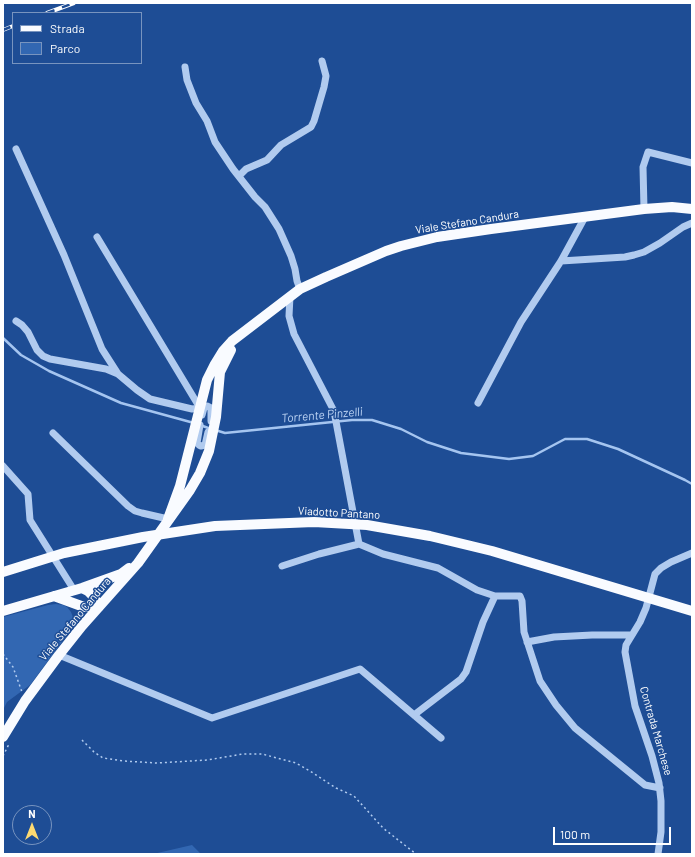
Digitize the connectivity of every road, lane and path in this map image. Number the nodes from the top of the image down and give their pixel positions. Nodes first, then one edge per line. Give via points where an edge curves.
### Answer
1 (322, 61) dead end
2 (184, 67) dead end
3 (16, 149) dead end
4 (692, 163) edge
5 (239, 176) junction
6 (644, 209) junction
7 (692, 209) edge
8 (585, 217) junction
9 (692, 223) edge
10 (97, 237) dead end
11 (561, 260) junction
12 (300, 289) junction
13 (290, 296) junction
14 (16, 321) dead end
15 (245, 331) junction
16 (118, 374) junction
17 (478, 404) dead end
18 (198, 424) junction
19 (211, 429) junction
20 (53, 433) dead end
21 (3, 466) edge
22 (168, 519) junction
23 (359, 544) junction
24 (692, 553) edge
25 (138, 563) junction
26 (282, 566) dead end
27 (3, 572) edge
28 (78, 589) junction
29 (54, 596) junction
30 (495, 596) junction
31 (74, 604) junction
32 (99, 607) junction
33 (3, 611) edge
34 (692, 611) edge
35 (82, 626) junction
36 (631, 635) junction
37 (527, 642) junction
38 (3, 654) edge
39 (59, 655) junction
40 (25, 701) junction
41 (414, 715) junction
42 (3, 737) edge
43 (441, 738) dead end
44 (82, 740) dead end
45 (660, 788) junction
46 (416, 854) edge
47 (658, 854) edge

1 - 5 street via 326,76 311,127 281,145 267,160 246,169
2 - 5 street via 196,103 207,121 215,142
3 - 16 street via 64,255 102,349
4 - 6 street via 648,152 643,167
5 - 12 street via 265,207 279,229 291,256
6 - 7 main road, Viale Stefano Candura
6 - 8 main road, Viale Stefano Candura
8 - 11 street
8 - 12 main road, Viale Stefano Candura via 414,242
9 - 11 street via 655,246 634,255
10 - 18 street
11 - 17 street via 521,322
12 - 13 main road, Viale Stefano Candura
13 - 15 main road, Viale Stefano Candura
13 - 23 street via 289,316 294,334 334,411
14 - 16 street via 28,332 43,356 106,369
15 - 18 main road, Viale Stefano Candura via 228,346 215,364 207,380
15 - 19 main road, Viale Stefano Candura via 228,354 220,372
16 - 18 street via 150,398 192,409
18 - 19 street via 197,443 201,446 205,445
18 - 19 street via 207,406 211,408
18 - 22 main road, Viale Stefano Candura
19 - 22 main road, Viale Stefano Candura via 209,451 200,473
20 - 22 street via 128,506 135,511
21 - 28 street via 28,494 30,520
22 - 25 main road, Viale Stefano Candura
23 - 26 street
23 - 30 street via 383,554 438,568 477,590
24 - 36 street, Contrada Marchese via 666,565 655,574 640,622
25 - 28 main road via 121,574
25 - 32 main road, Viale Stefano Candura
27 - 34 main road, Viadotto Pantano, bridge via 64,553 215,526 314,522 367,525 430,536 492,551
28 - 29 main road
28 - 32 main road via 88,591
29 - 31 main road
29 - 33 main road
30 - 37 street via 520,596
30 - 41 street via 466,672 461,679
31 - 32 main road
31 - 35 main road
32 - 35 main road, Viale Stefano Candura
35 - 39 main road, Viale Stefano Candura
36 - 37 street via 554,637
36 - 45 street, Contrada Marchese via 626,652 635,706
37 - 45 street via 540,681 575,728 645,785
38 - 40 path via 13,667
39 - 40 main road, Viale Stefano Candura
39 - 41 street via 212,718 360,669
40 - 42 main road, Viale Stefano Candura
41 - 43 street
44 - 46 path via 103,758 123,761 200,761 243,754 262,754 296,764 354,796 383,828
45 - 47 street, Contrada Marchese via 662,801

